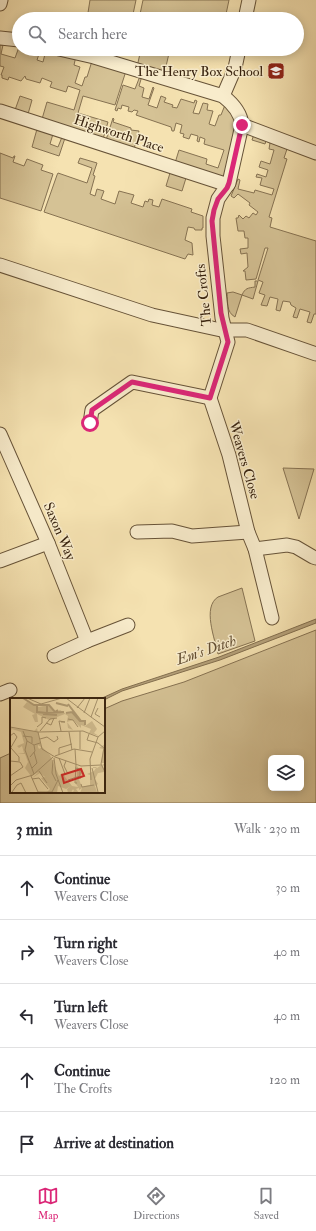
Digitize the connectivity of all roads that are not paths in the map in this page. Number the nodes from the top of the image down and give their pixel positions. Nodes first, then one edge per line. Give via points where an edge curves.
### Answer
1 (1, 0) edge
2 (249, 0) edge
3 (0, 4) edge
4 (246, 12) edge
5 (0, 38) edge
6 (12, 39) edge
7 (90, 56) edge
8 (238, 56) edge
9 (223, 96) junction
10 (0, 111) edge
11 (242, 125) junction
12 (316, 153) edge
13 (228, 185) junction
14 (0, 265) edge
15 (225, 330) junction
16 (316, 354) edge
17 (210, 398) junction
18 (90, 423) dead end
19 (0, 434) edge
20 (137, 532) dead end
21 (248, 532) junction
22 (48, 543) junction
23 (255, 548) junction
24 (316, 558) edge
25 (0, 560) edge
26 (272, 618) dead end
27 (128, 625) dead end
28 (88, 641) junction
29 (54, 656) dead end

1 - 3 street
2 - 4 street
5 - 6 street
7 - 9 street
8 - 9 street
9 - 11 street via 235,108
10 - 13 street, Highworth Place
11 - 12 street
11 - 13 street, The Crofts
13 - 15 street, The Crofts via 218,199 212,221
14 - 15 street, The Crofts via 152,315
15 - 16 street via 247,330
15 - 17 street via 227,345
17 - 18 street via 132,382 92,410
17 - 21 street, Weavers Close via 229,455
19 - 22 street, Saxon Way
20 - 21 street via 172,531 192,536
21 - 23 street, Weavers Close
22 - 25 street
22 - 28 street, Saxon Way
23 - 24 street via 287,545
23 - 26 street, Weavers Close
27 - 28 street
28 - 29 street

